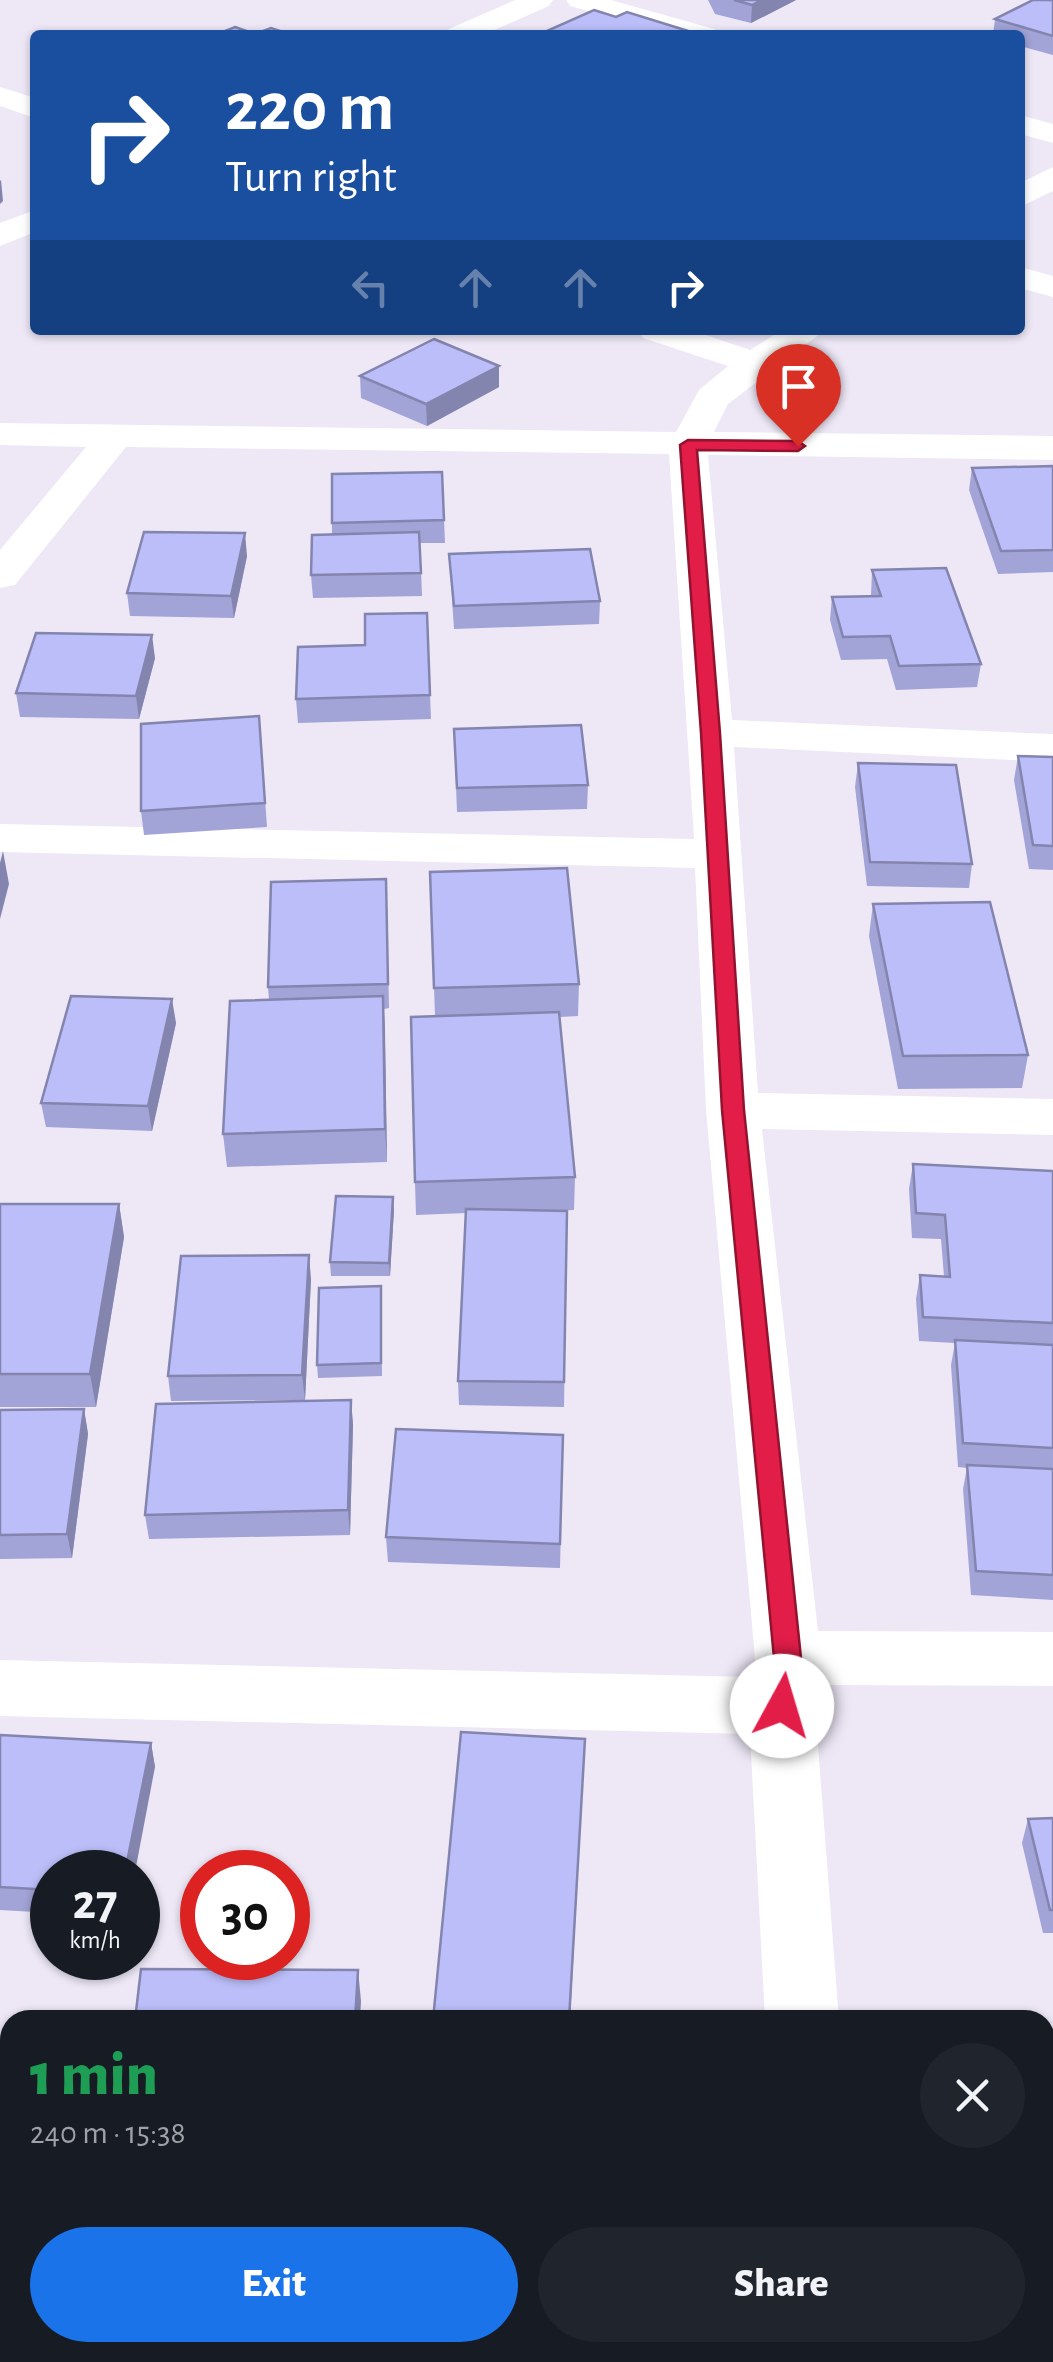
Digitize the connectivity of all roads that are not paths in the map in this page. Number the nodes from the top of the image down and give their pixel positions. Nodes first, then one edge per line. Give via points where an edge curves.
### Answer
1 (540, 0) edge
2 (580, 0) edge
3 (471, 30) edge
4 (686, 30) edge
5 (0, 96) edge
6 (30, 107) edge
7 (1025, 126) edge
8 (1053, 134) edge
9 (1053, 176) edge
10 (1025, 194) edge
11 (30, 222) edge
12 (0, 236) edge
13 (1025, 279) edge
14 (1053, 287) edge
15 (671, 335) edge
16 (799, 335) edge
17 (754, 363) junction
18 (0, 434) edge
19 (117, 434) junction
20 (688, 445) junction
21 (1053, 448) edge
22 (0, 576) edge
23 (711, 733) junction
24 (1053, 748) edge
25 (0, 838) edge
26 (718, 854) junction
27 (733, 1110) junction
28 (1053, 1117) edge
29 (1053, 1659) edge
30 (785, 1682) junction
31 (0, 1688) edge
32 (801, 2010) edge

1 - 3 street
2 - 4 street
5 - 6 street
7 - 8 street
9 - 10 street
11 - 12 street
13 - 14 street
15 - 17 street
16 - 17 street
17 - 20 street via 712,398
18 - 19 street
19 - 20 street
19 - 22 street
20 - 21 street
20 - 23 street
23 - 24 street
23 - 26 street
25 - 26 street
26 - 27 street
27 - 28 street
27 - 30 street
29 - 30 street
30 - 31 street
30 - 32 street

